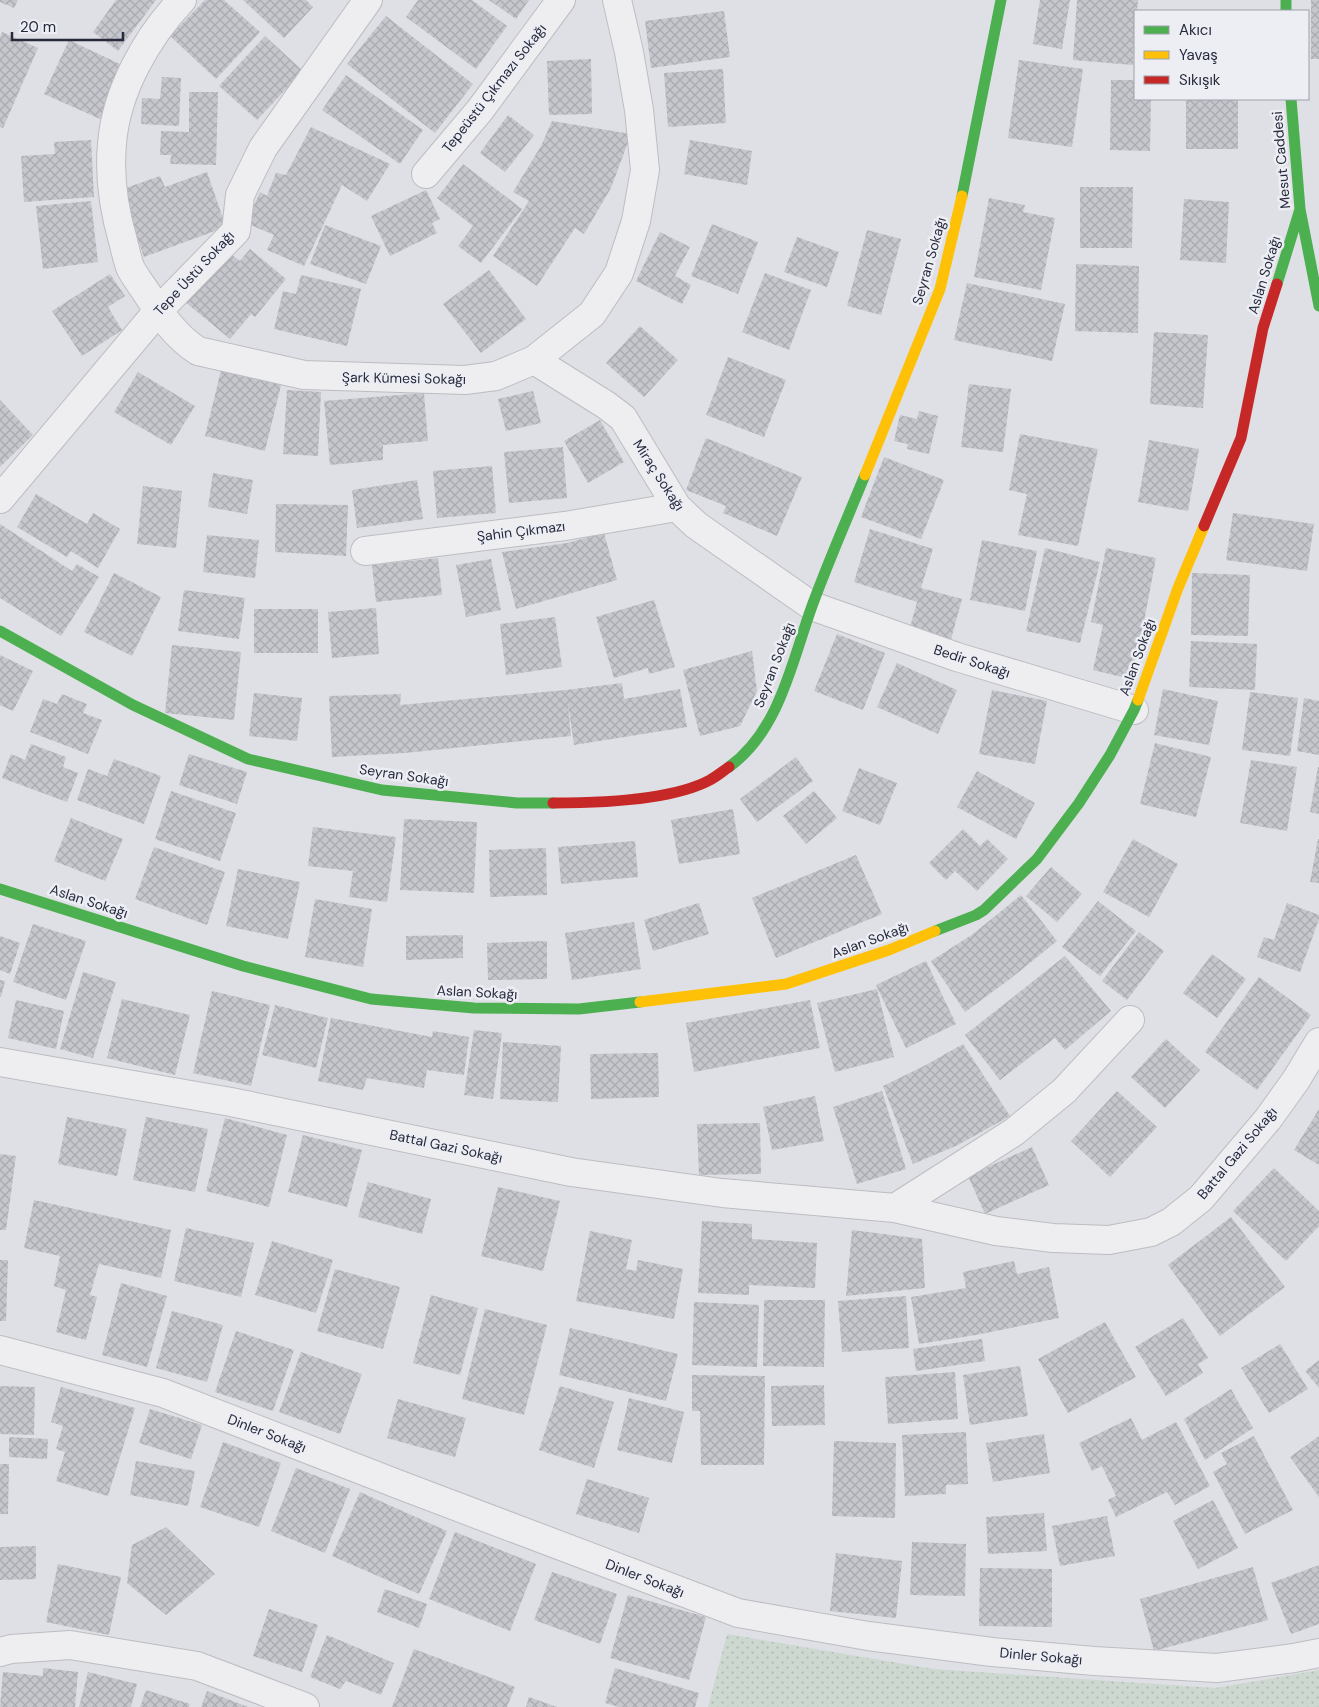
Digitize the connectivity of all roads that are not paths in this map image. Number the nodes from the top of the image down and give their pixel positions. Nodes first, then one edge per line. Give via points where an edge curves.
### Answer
1 (182, 0) edge
2 (368, 0) edge
3 (560, 0) edge
4 (617, 0) edge
5 (1001, 0) edge
6 (1291, 100) edge
7 (426, 174) dead end
8 (1300, 209) junction
9 (1319, 306) edge
10 (158, 311) junction
11 (534, 360) junction
12 (0, 499) edge
13 (677, 507) junction
14 (365, 551) dead end
15 (812, 606) junction
16 (0, 632) edge
17 (1134, 710) junction
18 (0, 889) edge
19 (1130, 1020) dead end
20 (1319, 1042) edge
21 (0, 1062) edge
22 (895, 1208) junction
23 (0, 1350) edge
24 (0, 1652) edge
25 (1319, 1653) edge
26 (306, 1707) edge

1 - 10 street, Şark Kümesi Sokağı via 147,44 128,82 112,143 117,221 130,268
2 - 10 street, Tepe Üstü Sokağı via 263,148 240,195 236,231
3 - 7 street, Tepeüstü Çıkmazı Sokağı via 480,110
4 - 11 street, Şark Kümesi Sokağı via 639,110 644,162 636,221 619,273 592,314
5 - 15 street, Seyran Sokağı via 969,168 940,288
6 - 8 street, Mesut Caddesi
8 - 9 street, Mesut Caddesi
8 - 17 street, Aslan Sokağı via 1263,328 1241,438 1178,588
10 - 11 street, Şark Kümesi Sokağı via 187,344 198,351 304,375 465,380 496,376
10 - 12 street, Tepe Üstü Sokağı
11 - 13 street, Miraç Sokağı via 623,418
13 - 14 street, Şahin Çıkmazı via 564,526
13 - 15 street, Miraç Sokağı via 696,525
15 - 16 street, Seyran Sokağı via 772,715 755,742 734,763 710,780 665,795 590,803 517,803 382,790 248,759 133,705
15 - 17 street, Bedir Sokağı via 957,657
17 - 18 street, Aslan Sokağı via 1110,755 1037,859 984,910 889,950 786,984 564,1010 474,1008 371,1000 243,966
19 - 22 street via 1064,1091 1014,1132
20 - 22 street, Battal Gazi Sokağı via 1268,1119 1201,1198 1151,1232 1109,1240 1054,1238 996,1232
21 - 22 street, Battal Gazi Sokağı via 231,1102 572,1172 722,1194
23 - 25 street, Dinler Sokağı via 163,1393 738,1613 868,1636 1094,1661 1217,1668
24 - 26 street via 70,1645 197,1666

